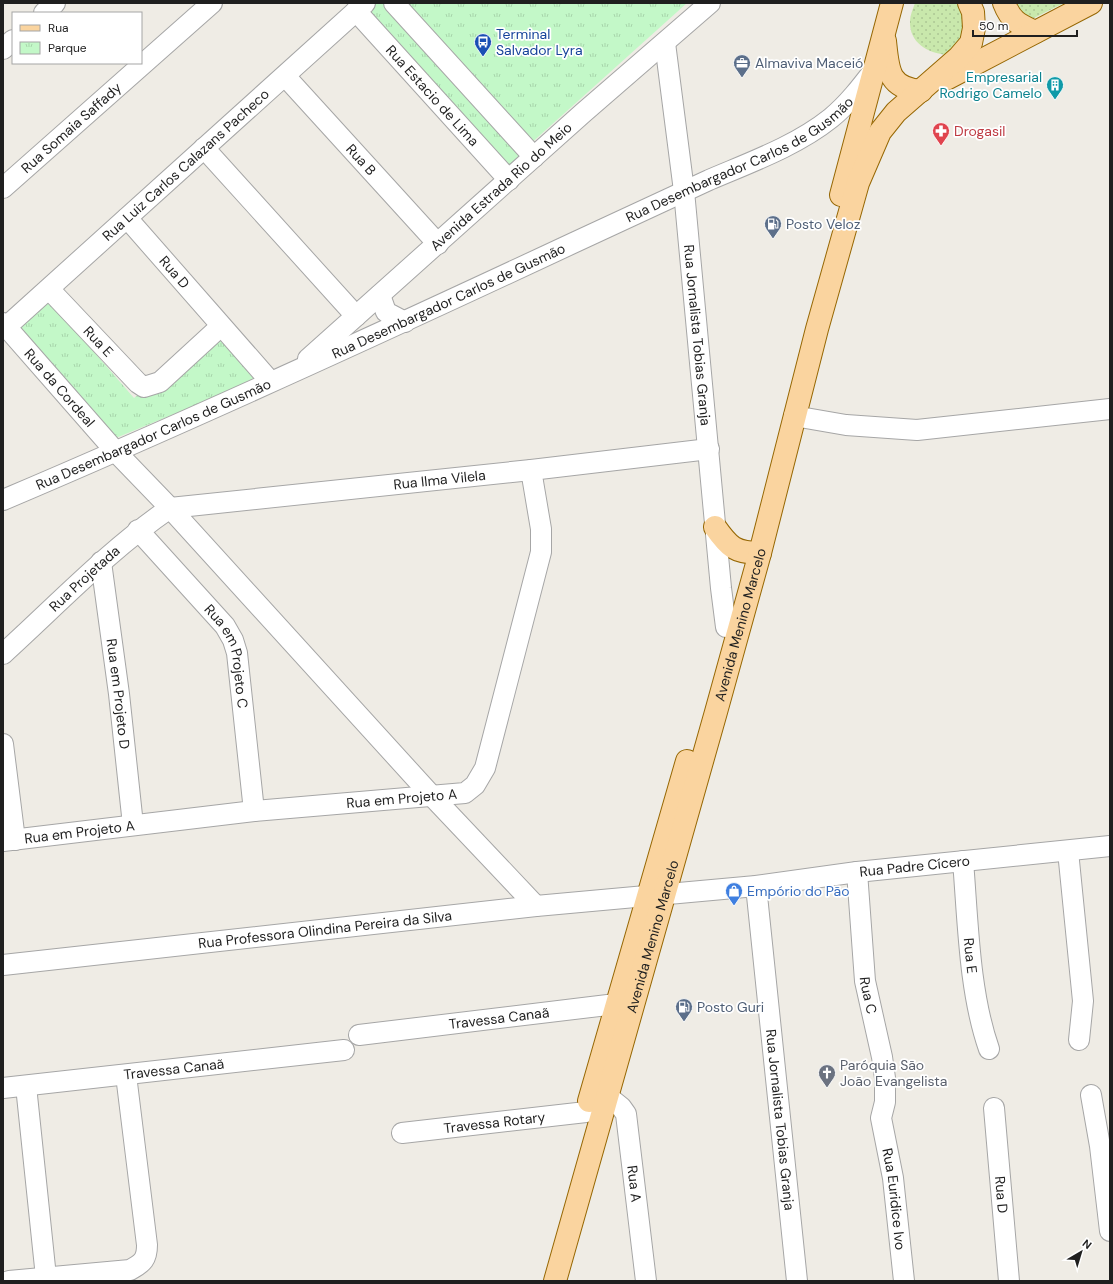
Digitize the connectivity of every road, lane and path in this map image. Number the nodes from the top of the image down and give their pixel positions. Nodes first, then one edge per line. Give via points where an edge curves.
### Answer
1 (55, 3) edge
2 (212, 3) edge
3 (394, 3) edge
4 (710, 3) edge
5 (892, 3) edge
6 (969, 3) edge
7 (1004, 3) edge
8 (1091, 3) edge
9 (361, 7) edge
10 (45, 12) edge
11 (1035, 32) junction
12 (884, 34) junction
13 (12, 41) edge
14 (665, 43) junction
15 (3, 49) edge
16 (874, 70) junction
17 (284, 76) junction
18 (921, 91) junction
19 (204, 148) junction
20 (534, 157) junction
21 (509, 180) junction
22 (3, 188) edge
23 (684, 191) junction
24 (127, 218) junction
25 (438, 244) junction
26 (49, 289) junction
27 (380, 295) junction
28 (356, 316) junction
29 (405, 322) junction
30 (5, 325) edge
31 (221, 326) junction
32 (295, 371) junction
33 (270, 381) junction
34 (1110, 409) edge
35 (794, 416) junction
36 (709, 449) junction
37 (116, 452) junction
38 (531, 470) junction
39 (3, 500) edge
40 (170, 508) junction
41 (715, 527) junction
42 (138, 530) junction
43 (754, 553) junction
44 (102, 562) junction
45 (726, 627) junction
46 (3, 654) edge
47 (3, 744) edge
48 (430, 795) junction
49 (254, 811) junction
50 (133, 825) junction
51 (9, 841) edge
52 (1110, 846) edge
53 (1068, 851) junction
54 (963, 861) junction
55 (857, 872) junction
56 (756, 886) junction
57 (656, 895) junction
58 (536, 906) junction
59 (3, 965) edge
60 (616, 1004) junction
61 (359, 1035) dead end
62 (1079, 1040) dead end
63 (989, 1048) dead end
64 (344, 1050) dead end
65 (126, 1075) junction
66 (26, 1086) junction
67 (3, 1088) edge
68 (1091, 1095) dead end
69 (606, 1096) junction
70 (994, 1108) dead end
71 (586, 1112) junction
72 (881, 1118) joint
73 (402, 1133) dead end
74 (1110, 1231) edge
75 (46, 1277) junction
76 (9, 1281) edge
77 (539, 1281) edge
78 (555, 1281) edge
79 (646, 1281) edge
80 (797, 1281) edge
81 (904, 1281) edge
82 (1010, 1281) edge

1 - 10 street
2 - 22 street, Rua Somaia Saffady
3 - 20 street
4 - 14 street, Avenida Estrada Rio do Meio
5 - 12 main road, Avenida Menino Marcelo
6 - 18 main road, Avenida Menino Marcelo via 973,12 974,28 971,43
7 - 11 main road via 1009,15 1016,22
8 - 11 main road
9 - 17 street, Rua Luiz Carlos Calazans Pacheco
9 - 21 street, Rua Estacio de Lima
11 - 18 main road
12 - 16 main road, Avenida Menino Marcelo
12 - 18 main road via 888,67 894,81 909,90
13 - 15 street
14 - 20 street, Avenida Estrada Rio do Meio
14 - 23 street, Rua Jornalista Tobias Granja
16 - 23 street, Rua Desembargador Carlos de Gusmão via 853,97 833,117 812,132 768,155
16 - 43 main road, Avenida Menino Marcelo
17 - 19 street, Rua Luiz Carlos Calazans Pacheco
17 - 25 street, Rua B
18 - 35 main road, Avenida Menino Marcelo via 896,112 880,132 872,148 856,190
19 - 24 street, Rua Luiz Carlos Calazans Pacheco
19 - 28 street
20 - 21 street, Avenida Estrada Rio do Meio
21 - 25 street, Avenida Estrada Rio do Meio
23 - 29 street, Rua Desembargador Carlos de Gusmão
23 - 36 street, Rua Jornalista Tobias Granja
24 - 26 street, Rua Luiz Carlos Calazans Pacheco
24 - 31 street, Rua D
25 - 27 street, Avenida Estrada Rio do Meio
26 - 30 street, Rua Luiz Carlos Calazans Pacheco
26 - 31 street, Rua E via 144,387 160,382
27 - 28 street, Avenida Estrada Rio do Meio
27 - 29 street via 386,312
28 - 32 street, Avenida Estrada Rio do Meio
29 - 32 street, Rua Desembargador Carlos de Gusmão
30 - 37 street, Rua da Cordeal
31 - 33 street, Rua D
32 - 33 street, Rua Desembargador Carlos de Gusmão
33 - 37 street, Rua Desembargador Carlos de Gusmão
34 - 35 street via 918,430 846,425
35 - 43 main road, Avenida Menino Marcelo
36 - 38 street, Rua Ilma Vilela
36 - 41 street, Rua Jornalista Tobias Granja
37 - 39 street, Rua Desembargador Carlos de Gusmão
37 - 40 street, Rua da Cordeal
38 - 40 street, Rua Ilma Vilela
38 - 48 street, Rua em Projeto A via 541,529 541,552 485,768 475,784 465,793
40 - 42 street, Rua Projetada
40 - 48 street, Rua da Cordeal
41 - 43 main road via 731,547
41 - 45 street, Rua Jornalista Tobias Granja
42 - 44 street, Rua Projetada
42 - 49 street, Rua em Projeto C via 225,626 233,640 237,653
43 - 45 main road, Avenida Menino Marcelo
43 - 57 main road, Avenida Menino Marcelo
44 - 46 street, Rua Projetada
44 - 50 street, Rua em Projeto D
45 - 57 main road, Avenida Menino Marcelo
47 - 51 street
48 - 49 street, Rua em Projeto A
48 - 58 street, Rua da Cordeal
49 - 50 street, Rua em Projeto A
50 - 51 street, Rua em Projeto A
52 - 53 street, Rua Padre Cícero
53 - 54 street, Rua Padre Cícero
53 - 62 street via 1083,1001
54 - 55 street, Rua Padre Cícero
54 - 63 street, Rua E via 977,1004
55 - 56 street, Rua Padre Cícero
55 - 72 street, Rua C via 865,981 885,1078 885,1102
56 - 57 street, Rua Padre Cícero
56 - 80 street, Rua Jornalista Tobias Granja
57 - 58 street, Rua Professora Olindina Pereira da Silva
57 - 60 main road, Avenida Menino Marcelo
57 - 69 main road, Avenida Menino Marcelo
58 - 59 street, Rua Professora Olindina Pereira da Silva
60 - 61 street, Travessa Canaã
60 - 71 main road, Avenida Menino Marcelo
64 - 65 street, Travessa Canaã
65 - 66 street, Travessa Canaã
65 - 75 street via 147,1256 142,1264 130,1270
66 - 67 street, Travessa Canaã
66 - 75 street
68 - 74 street
69 - 78 main road, Avenida Menino Marcelo
69 - 79 street, Rua A via 626,1114
70 - 82 street, Rua D
71 - 73 street, Travessa Rotary
71 - 77 main road, Avenida Menino Marcelo
72 - 81 street, Rua Euridice Ivo via 893,1178
75 - 76 street

